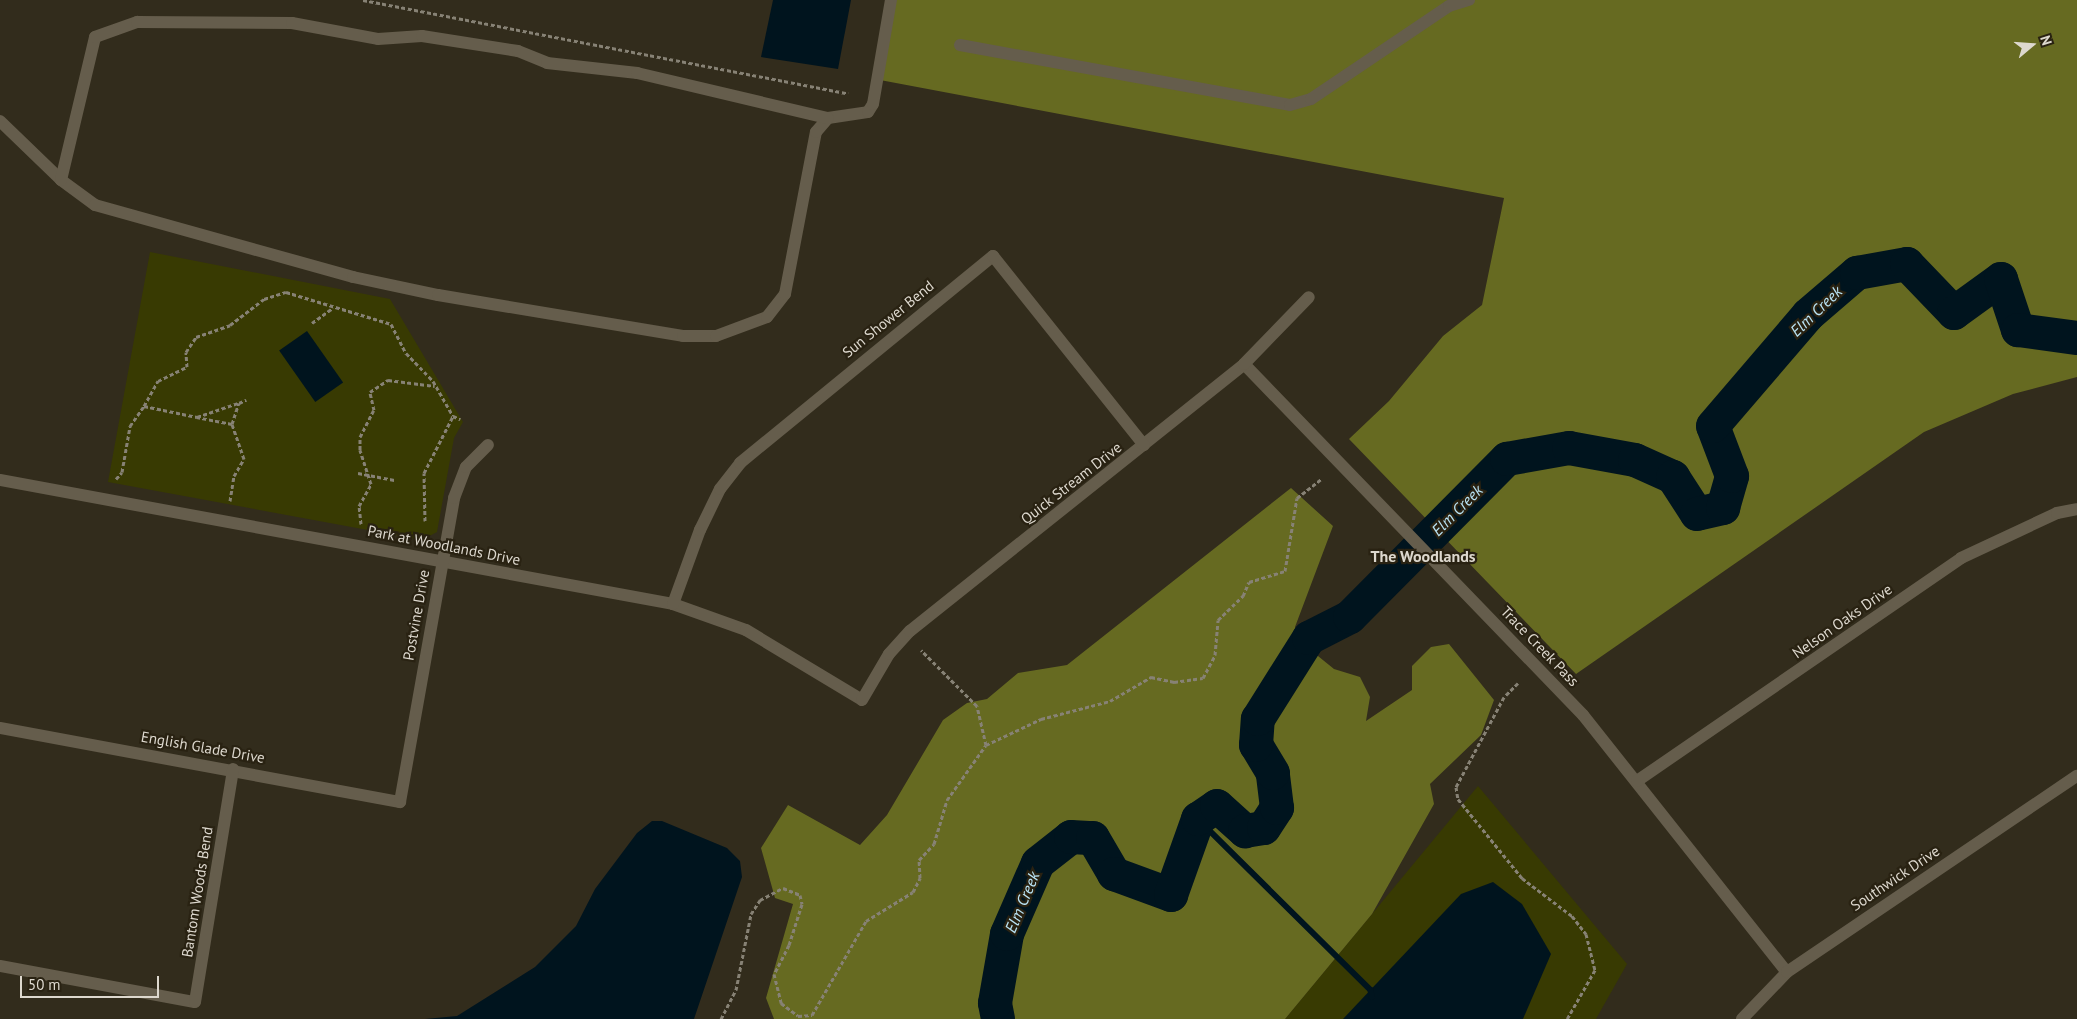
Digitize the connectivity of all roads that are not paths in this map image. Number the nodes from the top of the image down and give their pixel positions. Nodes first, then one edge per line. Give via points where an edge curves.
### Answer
1 (891, 0) edge
2 (1469, 0) edge
3 (960, 44) dead end
4 (828, 118) junction
5 (0, 121) edge
6 (61, 180) junction
7 (1309, 297) dead end
8 (1244, 364) junction
9 (488, 444) dead end
10 (1144, 445) junction
11 (0, 480) edge
12 (2077, 509) edge
13 (442, 561) junction
14 (673, 604) junction
15 (862, 700) joint
16 (0, 728) edge
17 (233, 769) junction
18 (2077, 776) edge
19 (1637, 781) junction
20 (400, 802) joint
21 (0, 966) edge
22 (1787, 972) junction
23 (1742, 1019) edge

1 - 4 street via 873,104 868,112
2 - 3 street via 1450,6 1311,100 1290,105
4 - 6 street via 637,73 547,63 518,51 422,36 378,39 292,23 137,22 95,37
4 - 6 street via 816,132 785,294 775,309 752,325 704,337 438,295 353,277 95,205
5 - 6 street
7 - 8 street, Quick Stream Drive
8 - 10 street, Quick Stream Drive
8 - 19 street, Trace Creek Pass via 1583,715
9 - 13 street, Postvine Drive via 463,475
10 - 14 street, Sun Shower Bend via 993,256 740,463 720,489 700,530
10 - 15 street, Quick Stream Drive via 910,631 889,654
11 - 13 street, Park at Woodlands Drive
12 - 19 street, Nelson Oaks Drive via 2057,513 1962,558
13 - 14 street, Park at Woodlands Drive
13 - 20 street, Postvine Drive
14 - 15 street, Park at Woodlands Drive via 746,630
16 - 17 street, English Glade Drive
17 - 20 street, English Glade Drive
17 - 21 street, Bantom Woods Bend via 195,1002
18 - 22 street, Southwick Drive
19 - 22 street, Trace Creek Pass
22 - 23 street, Southwick Drive

